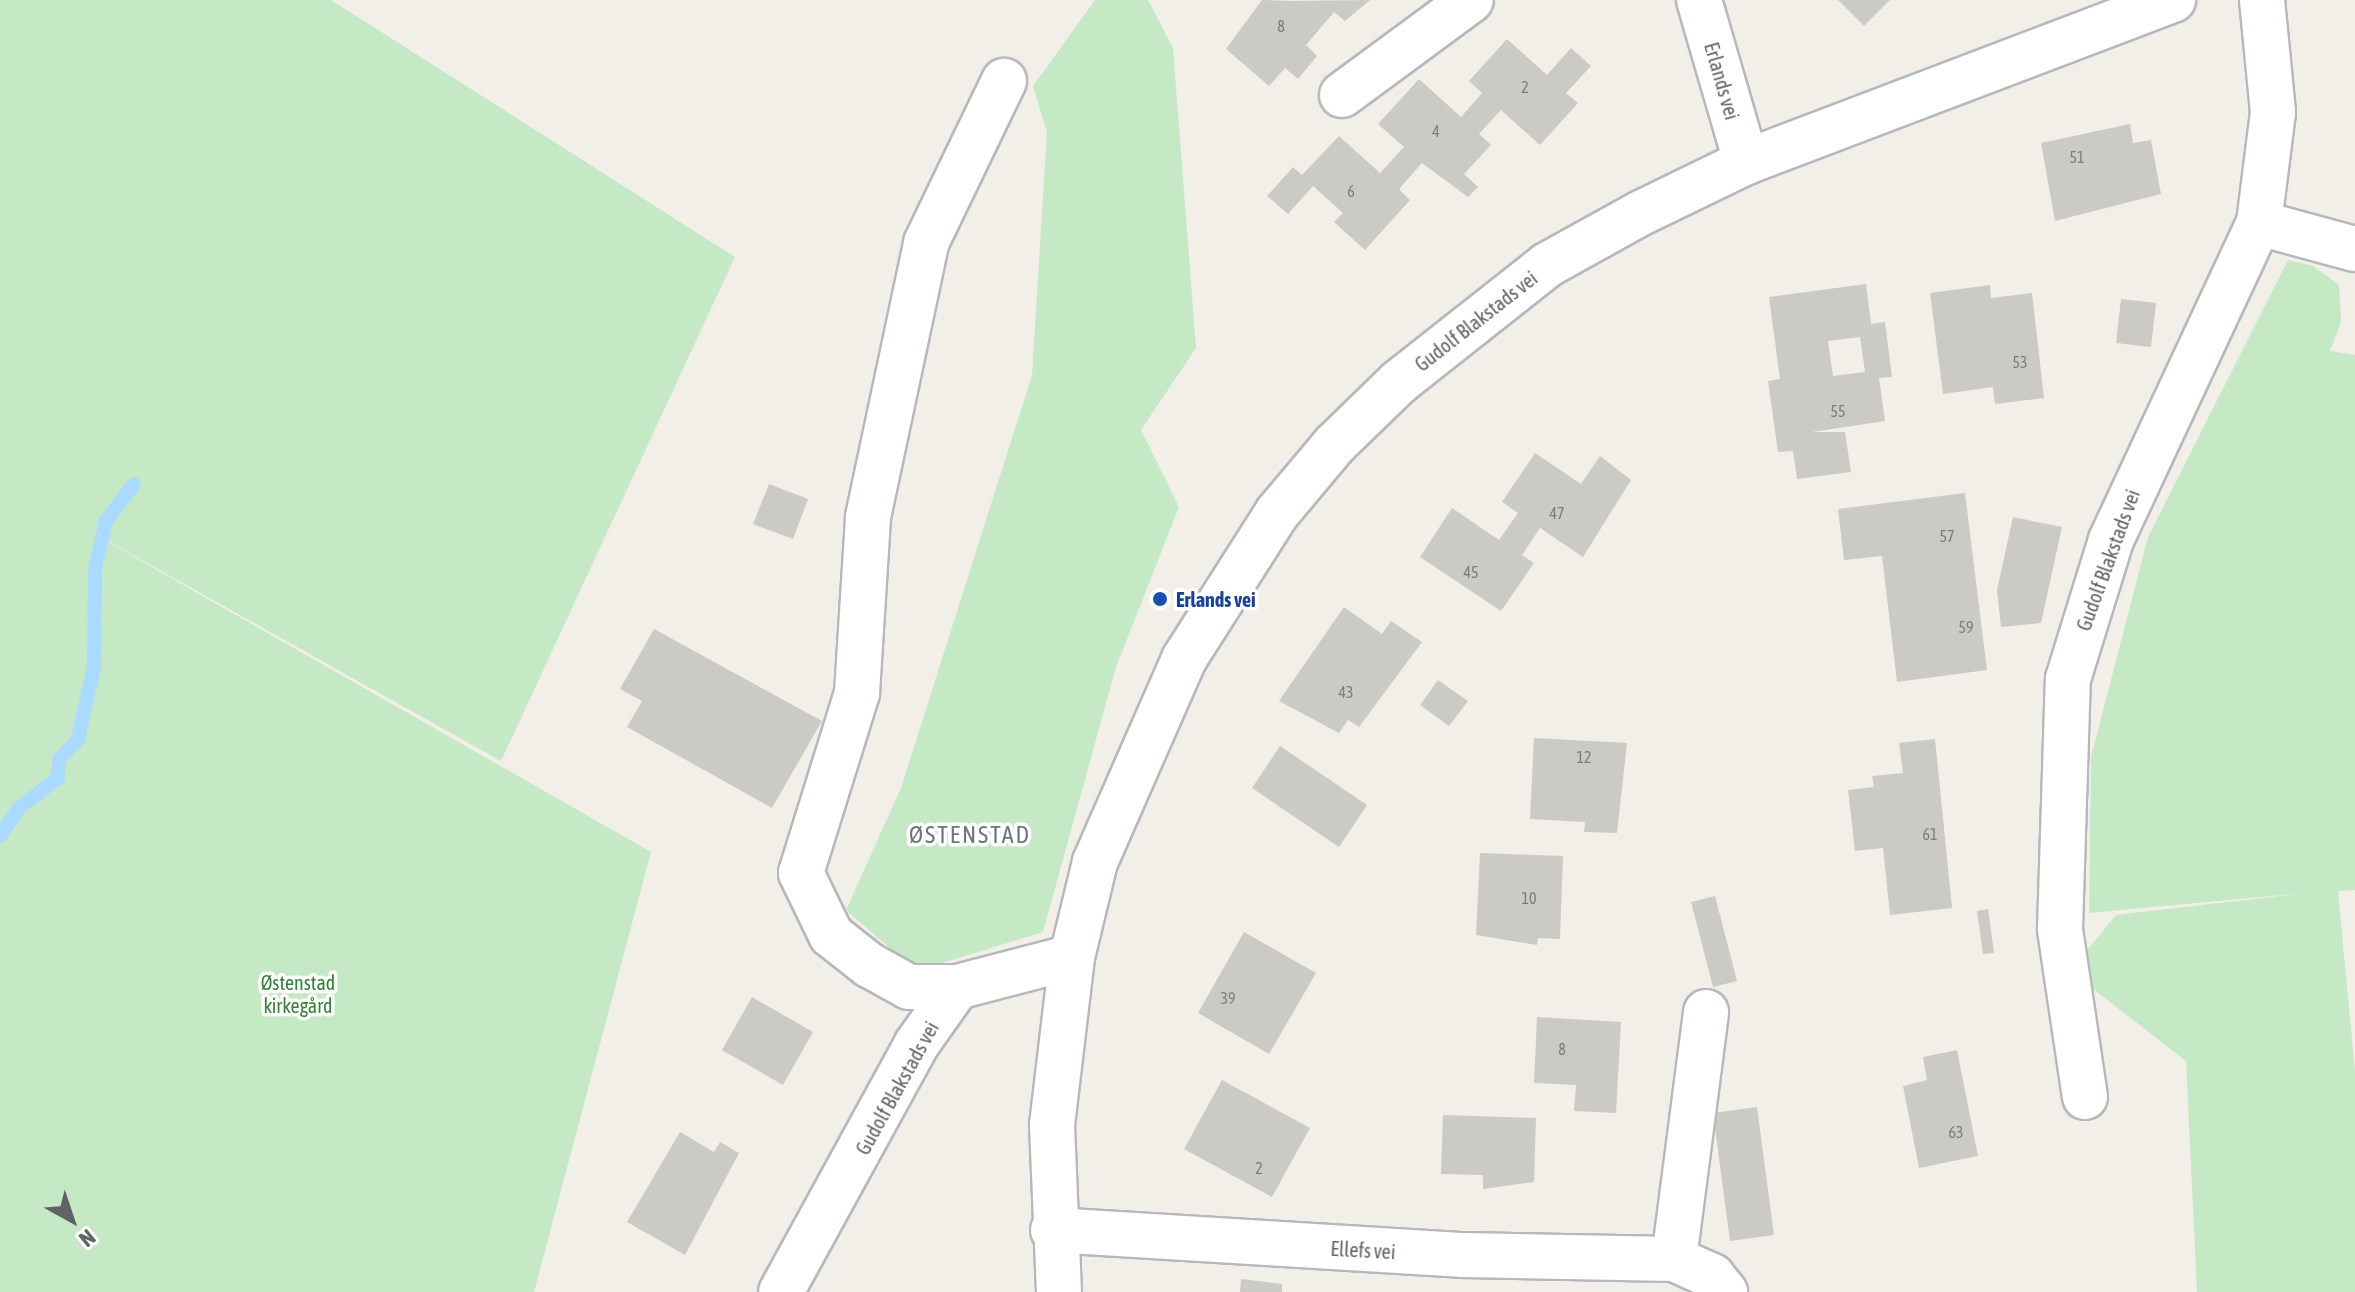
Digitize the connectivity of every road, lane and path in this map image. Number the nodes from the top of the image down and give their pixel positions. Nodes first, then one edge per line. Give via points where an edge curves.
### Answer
1 (1471, 0) edge
2 (1699, 0) edge
3 (2173, 0) edge
4 (2262, 0) edge
5 (1004, 81) dead end
6 (1342, 95) dead end
7 (1746, 162) junction
8 (2259, 223) junction
9 (2355, 249) edge
10 (1072, 957) junction
11 (957, 987) junction
12 (1706, 1012) dead end
13 (2085, 1097) dead end
14 (1053, 1230) junction
15 (1674, 1259) junction
16 (781, 1292) edge
17 (1059, 1292) edge
18 (1725, 1292) edge

1 - 6 street
2 - 7 street, Erlands vei
3 - 7 street, Gudolf Blakstads vei
4 - 8 street, Gudolf Blakstads vei via 2273,112
5 - 11 street via 926,243 868,517 857,693 801,873 831,935 869,965 909,987
7 - 10 street, Gudolf Blakstads vei via 1547,265 1399,382 1315,468 1232,577 1140,747 1095,862
8 - 9 street
8 - 13 street, Gudolf Blakstads vei via 2111,540 2068,679 2060,929
10 - 11 street
10 - 14 street, Gudolf Blakstads vei via 1052,1125
11 - 16 street, Gudolf Blakstads vei via 916,1045
12 - 15 street
14 - 15 street, Ellefs vei via 1464,1255
14 - 17 street, Gudolf Blakstads vei
15 - 18 street, Ellefs vei via 1712,1276

